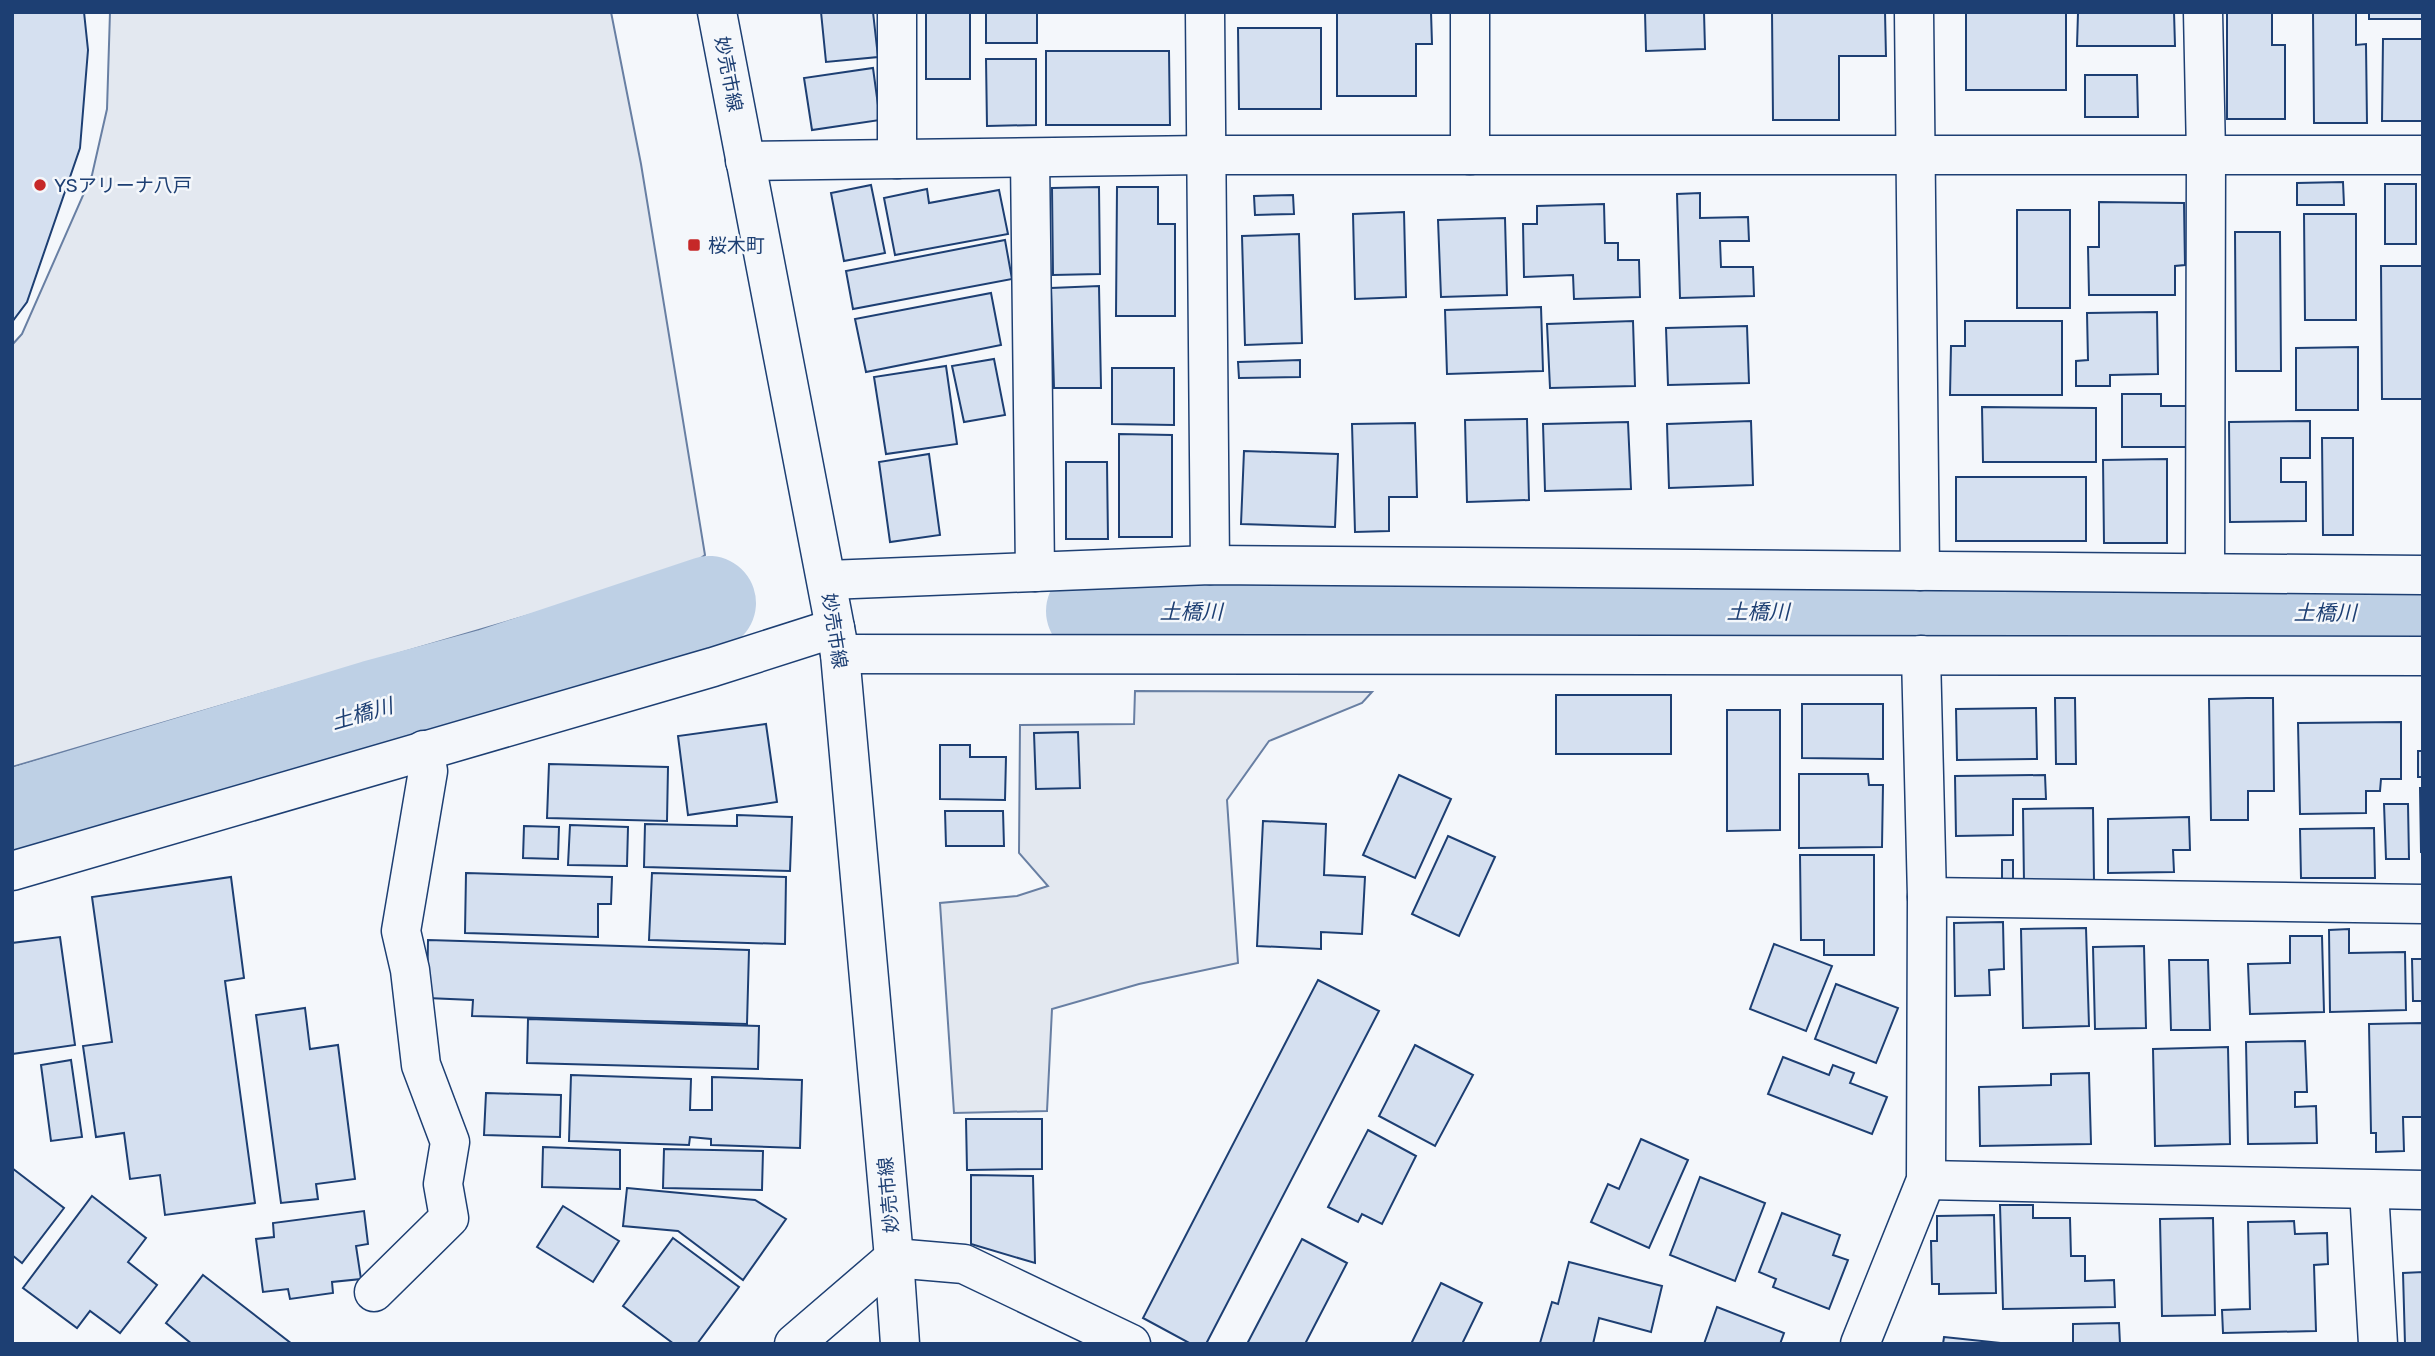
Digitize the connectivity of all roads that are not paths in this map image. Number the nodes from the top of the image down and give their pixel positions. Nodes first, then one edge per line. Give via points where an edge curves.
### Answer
1 (718, 12) edge
2 (897, 12) edge
3 (1205, 12) edge
4 (1470, 12) edge
5 (1914, 12) edge
6 (2203, 12) edge
7 (1914, 153) junction
8 (2206, 154) junction
9 (1205, 155) junction
10 (1469, 155) junction
11 (2423, 155) edge
12 (1030, 158) junction
13 (897, 159) junction
14 (746, 161) junction
15 (1210, 565) junction
16 (1920, 570) junction
17 (1035, 572) junction
18 (2205, 573) junction
19 (2423, 575) edge
20 (828, 580) junction
21 (837, 641) junction
22 (1921, 655) junction
23 (2423, 656) edge
24 (424, 750) junction
25 (12, 871) edge
26 (1927, 897) junction
27 (2423, 904) edge
28 (1926, 1180) junction
29 (2369, 1190) junction
30 (2423, 1190) edge
31 (894, 1258) junction
32 (374, 1292) dead end
33 (794, 1344) edge
34 (900, 1344) edge
35 (1131, 1344) edge
36 (1860, 1344) edge
37 (2378, 1344) edge

1 - 14 main road, 妙売市線
2 - 13 main road
3 - 9 main road
4 - 10 main road
5 - 7 main road
6 - 8 main road
7 - 8 main road
7 - 10 main road
7 - 16 main road
8 - 11 main road
8 - 18 main road
9 - 10 main road
9 - 12 main road
9 - 15 main road
12 - 13 main road
12 - 17 main road
13 - 14 main road
14 - 20 main road, 妙売市線
15 - 16 main road
15 - 17 main road
16 - 18 main road
17 - 20 main road
18 - 19 main road
20 - 21 main road, 妙売市線
21 - 22 main road
21 - 24 main road
21 - 31 main road, 妙売市線
22 - 23 main road
22 - 26 main road
24 - 25 main road
24 - 32 main road via 428,771 401,931 421,1065 450,1142 443,1184 449,1218
26 - 27 main road
26 - 28 main road
28 - 29 main road
28 - 36 main road
29 - 30 main road
29 - 37 main road
31 - 33 main road
31 - 34 main road, 妙売市線
31 - 35 main road via 964,1264

